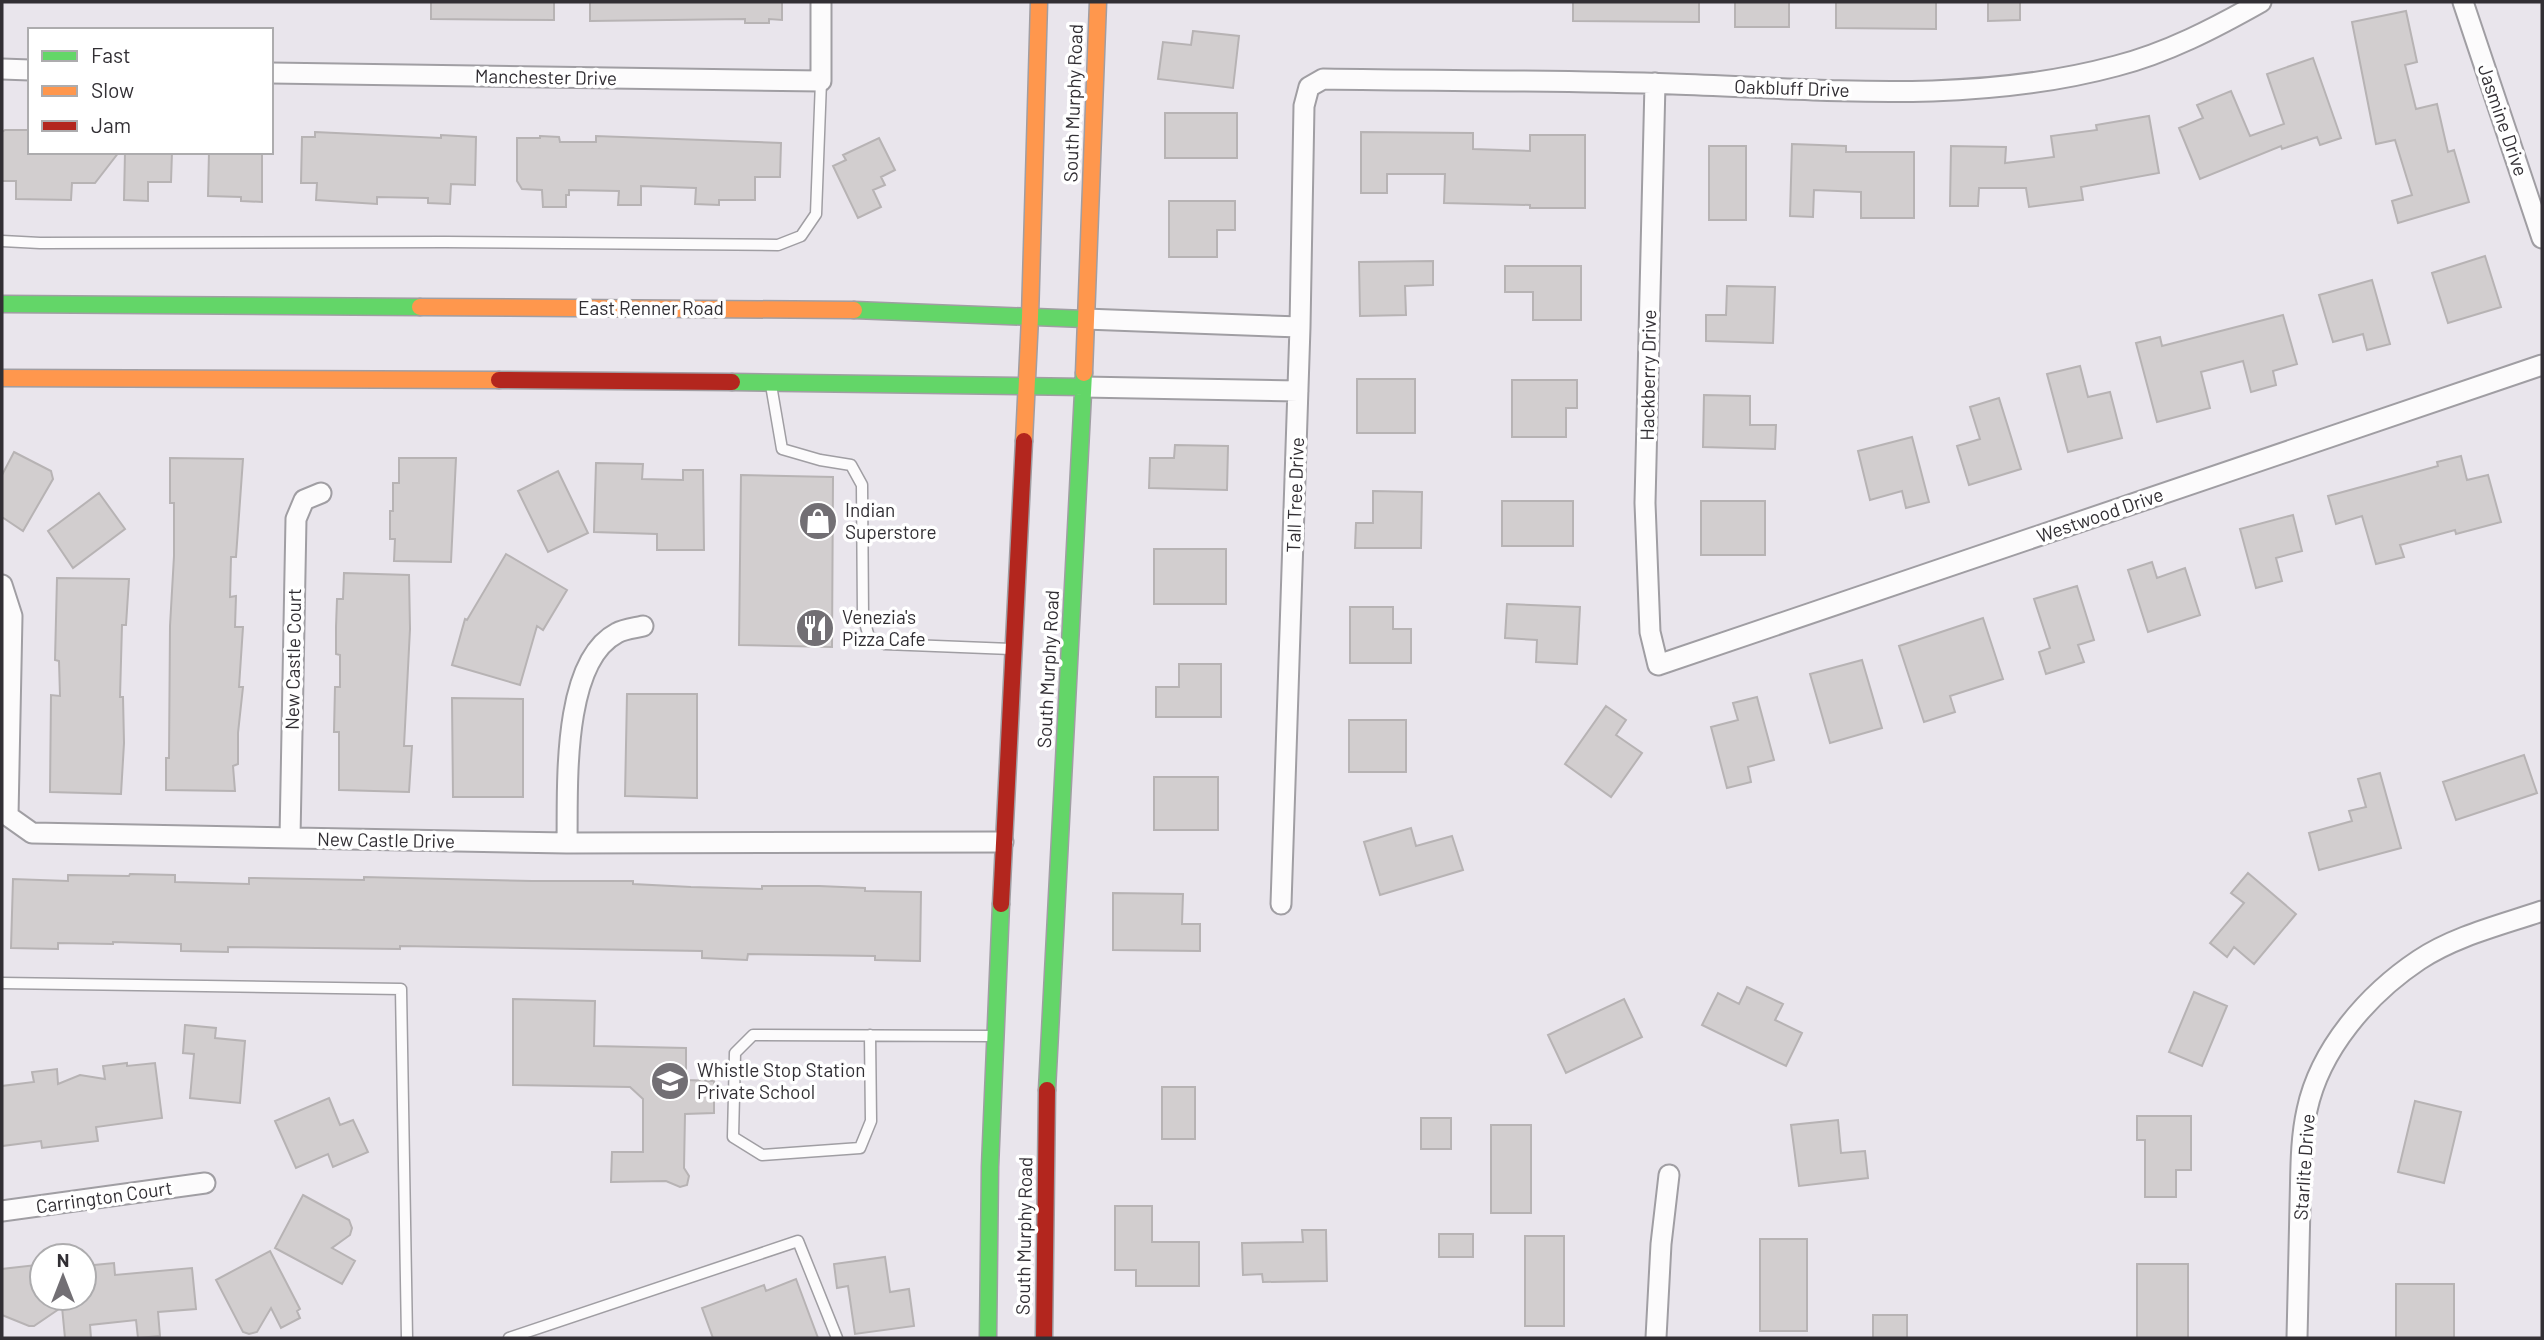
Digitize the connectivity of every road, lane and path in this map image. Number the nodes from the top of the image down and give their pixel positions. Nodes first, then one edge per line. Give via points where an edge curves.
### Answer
1 (821, 2) edge
2 (1039, 2) edge
3 (1098, 2) edge
4 (2261, 2) edge
5 (2463, 2) edge
6 (2, 69) edge
7 (28, 70) edge
8 (273, 73) edge
9 (821, 81) junction
10 (1655, 83) junction
11 (1309, 87) joint
12 (2542, 238) edge
13 (2, 241) edge
14 (2, 304) edge
15 (1030, 317) junction
16 (1085, 319) junction
17 (1300, 327) junction
18 (2542, 365) edge
19 (2, 378) edge
20 (770, 381) junction
21 (1026, 386) junction
22 (1083, 387) junction
23 (1298, 391) junction
24 (321, 493) dead end
25 (2, 585) edge
26 (643, 626) dead end
27 (1015, 650) junction
28 (1658, 665) joint
29 (290, 838) junction
30 (1003, 842) junction
31 (567, 843) junction
32 (1281, 904) dead end
33 (2542, 911) edge
34 (2, 983) edge
35 (870, 1035) junction
36 (994, 1036) junction
37 (1669, 1175) dead end
38 (205, 1184) dead end
39 (2, 1211) edge
40 (407, 1338) edge
41 (509, 1338) edge
42 (838, 1338) edge
43 (988, 1338) edge
44 (1044, 1338) edge
45 (1656, 1338) edge
46 (2297, 1338) edge

1 - 9 street
2 - 15 main road, South Murphy Road
3 - 16 main road, South Murphy Road
4 - 10 street, Oakbluff Drive via 2207,33 2119,66 2042,83 1924,92
5 - 12 street, Jasmine Drive
6 - 7 street
8 - 9 street, Manchester Drive
9 - 13 lane via 816,214 801,236 778,245
10 - 11 street, Oakbluff Drive via 1323,79
10 - 28 street, Hackberry Drive via 1645,503 1650,632
11 - 17 street, Tall Tree Drive via 1304,106
14 - 15 main road, East Renner Road via 843,310
15 - 16 main road, East Renner Road
15 - 21 main road, South Murphy Road
16 - 17 street, East Renner Road
16 - 22 main road, South Murphy Road
17 - 23 street, Tall Tree Drive
18 - 28 street, Westwood Drive
19 - 20 main road
20 - 21 main road
20 - 27 lane via 782,449 851,466 862,485 863,615 869,636 885,644
21 - 22 main road
21 - 27 main road, South Murphy Road
22 - 23 street
22 - 44 main road, South Murphy Road via 1047,1049
23 - 32 street, Tall Tree Drive
24 - 29 street, New Castle Court via 304,500 296,519
25 - 29 street, New Castle Drive via 12,616 8,816 32,833
26 - 31 street via 617,633 600,646 578,688 569,750
27 - 30 main road, South Murphy Road
29 - 31 street, New Castle Drive
30 - 31 street, New Castle Drive
30 - 36 main road, South Murphy Road
33 - 46 street, Starlite Drive via 2468,936 2421,959 2370,1001 2331,1051 2307,1108 2302,1143
34 - 40 lane via 401,989
35 - 35 lane via 753,1035 735,1053 733,1137 762,1155 860,1148 871,1121
35 - 36 lane
36 - 43 main road, South Murphy Road
37 - 45 street
38 - 39 street, Carrington Court
41 - 42 lane via 798,1241

